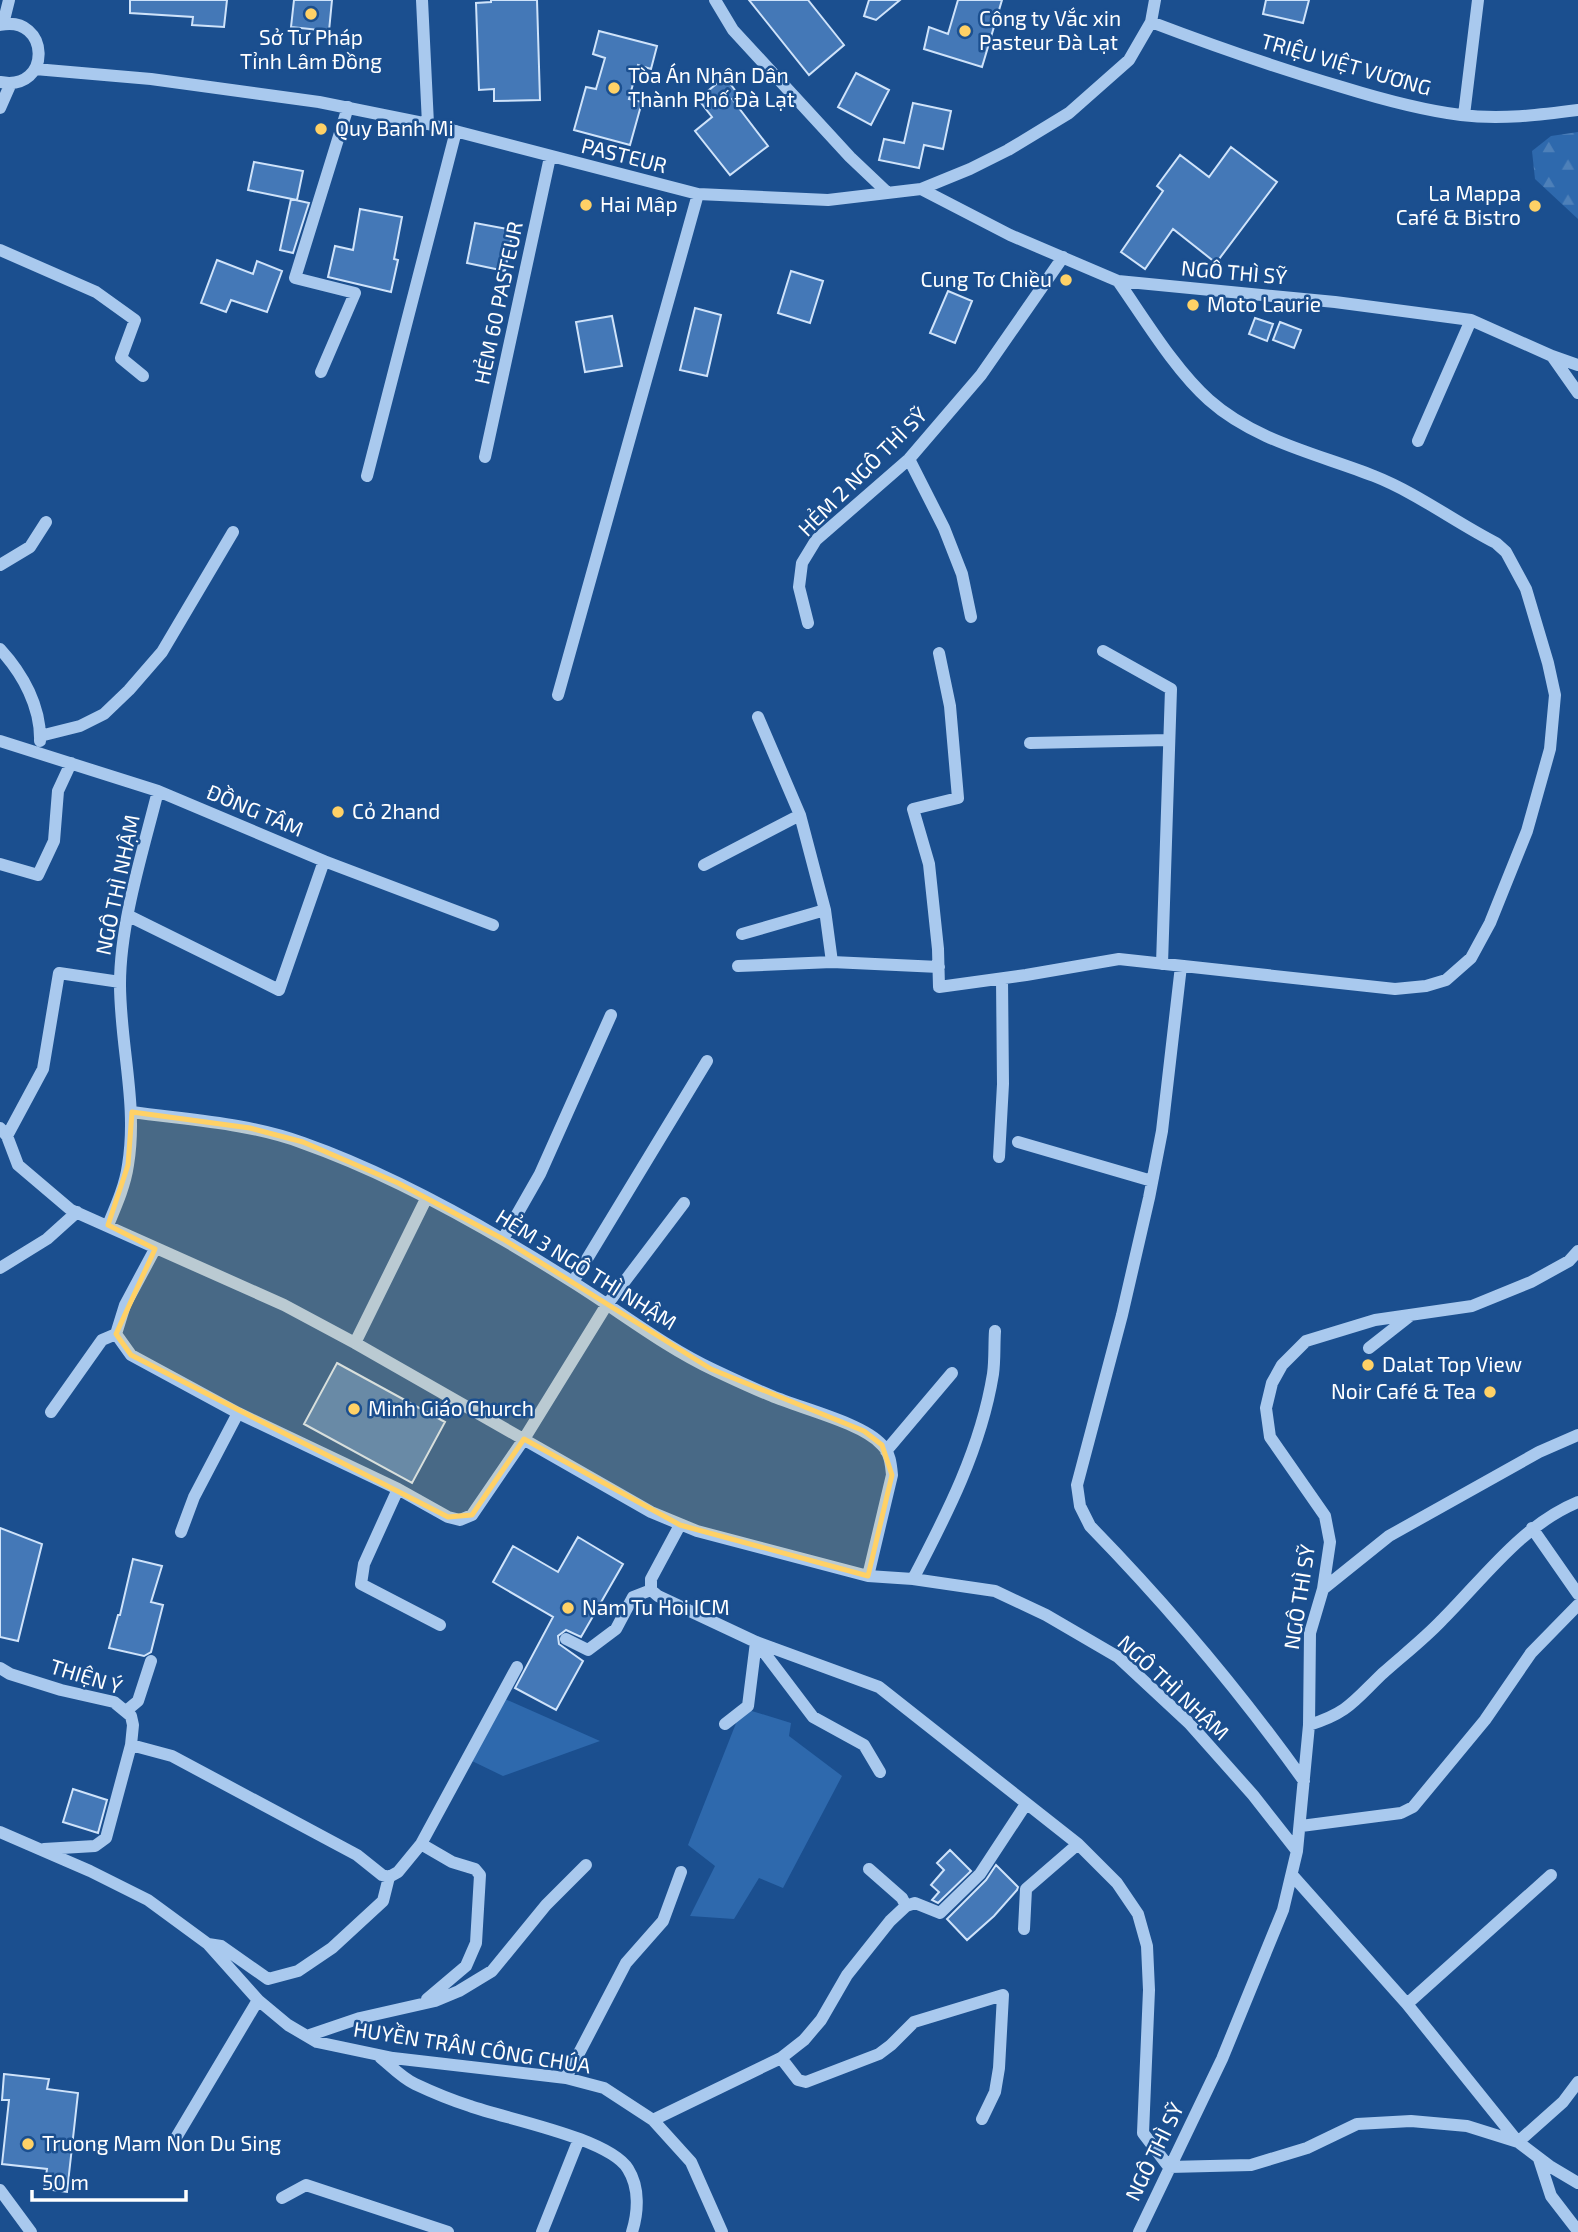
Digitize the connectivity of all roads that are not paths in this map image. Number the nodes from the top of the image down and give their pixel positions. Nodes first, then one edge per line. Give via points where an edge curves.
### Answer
1 (9, 0) edge
2 (422, 0) edge
3 (715, 0) edge
4 (1156, 0) edge
5 (1478, 0) edge
6 (1151, 22) junction
7 (1, 25) edge
8 (35, 69) junction
9 (6, 83) edge
10 (348, 107) junction
11 (0, 108) edge
12 (1578, 110) edge
13 (1464, 115) junction
14 (428, 124) junction
15 (456, 131) junction
16 (550, 158) junction
17 (921, 189) junction
18 (888, 193) junction
19 (698, 194) junction
20 (0, 250) edge
21 (1063, 257) junction
22 (1118, 281) junction
23 (1471, 320) junction
24 (1552, 356) junction
25 (1578, 365) edge
26 (321, 372) dead end
27 (143, 376) dead end
28 (1578, 393) edge
29 (1418, 441) dead end
30 (485, 457) dead end
31 (909, 459) junction
32 (367, 476) dead end
33 (46, 522) dead end
34 (233, 532) dead end
35 (0, 565) edge
36 (971, 617) dead end
37 (807, 623) dead end
38 (0, 649) edge
39 (1103, 651) dead end
40 (939, 653) dead end
41 (558, 695) dead end
42 (758, 718) dead end
43 (40, 736) junction
44 (1169, 740) junction
45 (0, 741) edge
46 (1030, 743) dead end
47 (39, 752) junction
48 (71, 763) junction
49 (158, 791) junction
50 (800, 815) junction
51 (324, 861) junction
52 (0, 864) edge
53 (704, 865) dead end
54 (825, 910) junction
55 (129, 916) junction
56 (493, 925) dead end
57 (742, 934) dead end
58 (832, 962) junction
59 (1162, 964) junction
60 (1181, 966) junction
61 (738, 967) dead end
62 (939, 967) junction
63 (1002, 979) junction
64 (120, 982) junction
65 (611, 1015) dead end
66 (707, 1061) dead end
67 (132, 1112) junction
68 (4, 1132) edge
69 (1018, 1142) dead end
70 (999, 1157) dead end
71 (1152, 1181) junction
72 (426, 1199) junction
73 (684, 1203) dead end
74 (78, 1212) junction
75 (108, 1225) junction
76 (503, 1240) junction
77 (155, 1249) junction
78 (1575, 1261) edge
79 (0, 1268) edge
80 (573, 1282) junction
81 (606, 1306) junction
82 (1412, 1315) junction
83 (995, 1331) dead end
84 (116, 1334) junction
85 (355, 1343) junction
86 (1369, 1348) dead end
87 (952, 1373) dead end
88 (51, 1412) dead end
89 (238, 1413) junction
90 (1578, 1434) edge
91 (524, 1439) junction
92 (886, 1451) junction
93 (398, 1489) junction
94 (1578, 1502) edge
95 (680, 1525) junction
96 (1532, 1528) junction
97 (181, 1532) dead end
98 (868, 1576) junction
99 (913, 1579) junction
100 (1323, 1589) junction
101 (651, 1590) junction
102 (1578, 1594) edge
103 (1578, 1605) edge
104 (440, 1625) dead end
105 (566, 1639) dead end
106 (756, 1642) junction
107 (150, 1661) dead end
108 (517, 1667) dead end
109 (0, 1668) edge
110 (126, 1711) junction
111 (725, 1724) dead end
112 (1309, 1725) junction
113 (131, 1745) junction
114 (880, 1772) dead end
115 (1304, 1781) junction
116 (1026, 1804) junction
117 (1301, 1826) junction
118 (0, 1832) edge
119 (421, 1843) junction
120 (1078, 1844) junction
121 (40, 1849) junction
122 (1297, 1851) junction
123 (586, 1865) dead end
124 (869, 1869) dead end
125 (681, 1872) dead end
126 (1551, 1875) dead end
127 (1293, 1876) junction
128 (389, 1877) junction
129 (906, 1906) junction
130 (1024, 1929) dead end
131 (208, 1944) junction
132 (258, 2000) junction
133 (1407, 2004) junction
134 (415, 2007) junction
135 (307, 2036) junction
136 (377, 2055) junction
137 (781, 2058) junction
138 (566, 2078) junction
139 (1578, 2082) edge
140 (982, 2119) dead end
141 (653, 2120) junction
142 (177, 2136) dead end
143 (579, 2139) junction
144 (1518, 2142) junction
145 (1538, 2157) junction
146 (1169, 2167) junction
147 (1578, 2183) edge
148 (0, 2190) edge
149 (282, 2197) dead end
150 (1578, 2231) edge
151 (31, 2232) edge
152 (448, 2232) edge
153 (541, 2232) edge
154 (632, 2232) edge
155 (722, 2232) edge
156 (1139, 2232) edge

1 - 7 street
2 - 14 street
3 - 18 street via 733,30
4 - 6 street, PASTEUR
5 - 13 street
6 - 13 street, TRIỆU VIỆT VƯƠNG via 1300,75 1392,102
6 - 17 street, PASTEUR via 1129,60 1069,113 1008,150
7 - 8 street via 22,26 36,40
8 - 9 street via 21,81
8 - 10 street, PASTEUR via 151,79
9 - 11 street
10 - 14 street, PASTEUR
10 - 26 street via 295,278 355,293
12 - 13 street, TRIỆU VIỆT VƯƠNG via 1516,117
14 - 15 street, PASTEUR
15 - 16 street, PASTEUR
15 - 32 street
16 - 19 street, PASTEUR
16 - 30 street, HẺM 60 PASTEUR
17 - 18 street, PASTEUR
17 - 21 street, NGÔ THÌ SỸ
18 - 19 street, PASTEUR via 828,200
19 - 41 street
20 - 27 street via 96,292 135,320 121,358
21 - 22 street, NGÔ THÌ SỸ
21 - 31 street, HẺM 2 NGÔ THÌ SỸ via 981,375
22 - 23 street, NGÔ THÌ SỸ
22 - 60 street via 1209,400 1292,447 1376,476 1506,552 1526,589 1555,695 1550,750 1527,831 1471,958 1446,980 1395,989
23 - 24 street, NGÔ THÌ SỸ
23 - 29 street
24 - 25 street, NGÔ THÌ SỸ
24 - 28 street
31 - 36 street via 944,528 962,574
31 - 37 street, HẺM 2 NGÔ THÌ SỸ via 816,540 802,563 799,587
33 - 35 street via 30,547
34 - 43 street via 162,652 129,690 104,714 80,726
38 - 43 street via 24,680
39 - 44 street via 1171,689
40 - 62 street via 950,706 958,798 913,809 929,864
42 - 50 street
43 - 47 street
44 - 46 street
44 - 59 street
45 - 47 street, ĐỒNG TÂM
47 - 48 street, ĐỒNG TÂM
48 - 49 street, ĐỒNG TÂM
48 - 52 street via 58,792 54,841 38,875
49 - 51 street, ĐỒNG TÂM
49 - 55 street, NGÔ THÌ NHẬM
50 - 53 street
50 - 54 street
51 - 55 street via 279,990
51 - 56 street, ĐỒNG TÂM
54 - 57 street
54 - 58 street
55 - 64 street, NGÔ THÌ NHẬM
58 - 61 street
58 - 62 street
59 - 60 street
59 - 63 street via 1119,959
60 - 71 street
62 - 63 street via 939,987
63 - 70 street
64 - 67 street, NGÔ THÌ NHẬM
64 - 68 street via 58,973 43,1069
65 - 76 street via 540,1174
66 - 80 street
67 - 72 street, HẺM 3 NGÔ THÌ NHẬM via 250,1128 303,1142
67 - 75 street, NGÔ THÌ NHẬM via 128,1165
68 - 74 street, NGÔ THÌ NHẬM via 18,1165
69 - 71 street
71 - 115 street via 1077,1485 1080,1506 1090,1526 1205,1651
72 - 76 street, HẺM 3 NGÔ THÌ NHẬM
72 - 85 street
73 - 81 street
74 - 75 street, NGÔ THÌ NHẬM
74 - 79 street via 47,1239
75 - 77 street, NGÔ THÌ NHẬM
76 - 80 street, HẺM 3 NGÔ THÌ NHẬM
77 - 84 street via 125,1305
77 - 85 street, NGÔ THÌ NHẬM via 284,1305
78 - 82 street, NGÔ THÌ SỸ via 1472,1306
80 - 81 street, HẺM 3 NGÔ THÌ NHẬM
81 - 91 street
81 - 92 street, HẺM 3 NGÔ THÌ NHẬM via 711,1369 864,1431
82 - 86 street
82 - 100 street, NGÔ THÌ SỸ via 1375,1320 1306,1341 1272,1383 1266,1408 1270,1437 1325,1516 1330,1542
83 - 99 street via 993,1373 970,1461
84 - 88 street via 102,1340
84 - 89 street via 131,1354
85 - 91 street, NGÔ THÌ NHẬM
87 - 92 street
89 - 93 street
89 - 97 street via 200,1484
90 - 100 street via 1389,1536
91 - 93 street via 472,1515 460,1520
91 - 95 street, NGÔ THÌ NHẬM via 621,1497
92 - 98 street via 892,1475
93 - 104 street via 365,1564 361,1584
94 - 96 street
95 - 98 street, NGÔ THÌ NHẬM
95 - 101 street via 651,1579
96 - 102 street
96 - 112 street via 1356,1701 1334,1717
98 - 99 street, NGÔ THÌ NHẬM
99 - 122 street, NGÔ THÌ NHẬM via 995,1591 1118,1657 1189,1723
100 - 112 street, NGÔ THÌ SỸ via 1310,1633
101 - 105 street via 633,1597 617,1629 588,1650
101 - 106 street
103 - 117 street via 1531,1653 1485,1720 1413,1807 1401,1813
106 - 111 street via 748,1706
106 - 114 street via 813,1717 864,1745
106 - 116 street via 879,1688
107 - 110 street via 138,1701
108 - 119 street
109 - 110 street, THIỆN Ý via 61,1690 114,1702
110 - 113 street, THIỆN Ý via 133,1725
112 - 115 street, NGÔ THÌ SỸ
113 - 121 street via 106,1838 95,1846
113 - 128 street via 172,1756 357,1855
115 - 117 street, NGÔ THÌ SỸ
116 - 120 street
116 - 129 street via 980,1874 940,1913 915,1903
117 - 122 street, NGÔ THÌ SỸ
118 - 121 street, HUYỀN TRÂN CÔNG CHÚA
119 - 128 street
119 - 134 street via 452,1862 475,1869 480,1875 479,1906 476,1942 466,1966
120 - 130 street via 1026,1888
120 - 146 street via 1117,1883 1138,1914 1147,1946 1149,1990 1143,2133
121 - 131 street, HUYỀN TRÂN CÔNG CHÚA via 148,1899
122 - 127 street, NGÔ THÌ SỸ
123 - 134 street via 492,1971 459,1991
124 - 129 street
125 - 138 street via 663,1921 626,1963
126 - 133 street
127 - 133 street
127 - 146 street, NGÔ THÌ SỸ via 1222,2059
128 - 131 street via 383,1901 332,1948 298,1971 268,1979 222,1946
129 - 137 street via 847,1975 821,2020
131 - 132 street, HUYỀN TRÂN CÔNG CHÚA
132 - 135 street, HUYỀN TRÂN CÔNG CHÚA
132 - 142 street
133 - 144 street
134 - 135 street via 360,2018
135 - 136 street, HUYỀN TRÂN CÔNG CHÚA
136 - 138 street, HUYỀN TRÂN CÔNG CHÚA
136 - 143 street via 412,2083 469,2106
137 - 140 street via 798,2080 806,2082 879,2054 914,2022 1003,1995 995,2092
137 - 141 street
138 - 141 street, HUYỀN TRÂN CÔNG CHÚA via 604,2088
139 - 144 street via 1563,2102
141 - 155 street, HUYỀN TRÂN CÔNG CHÚA via 691,2162
143 - 153 street
143 - 154 street via 607,2150 628,2168 635,2184 637,2217
144 - 145 street
144 - 146 street via 1467,2126 1357,2123 1307,2148 1251,2165
145 - 147 street
145 - 150 street via 1551,2196
146 - 156 street, NGÔ THÌ SỸ
148 - 151 street
149 - 152 street via 306,2185

